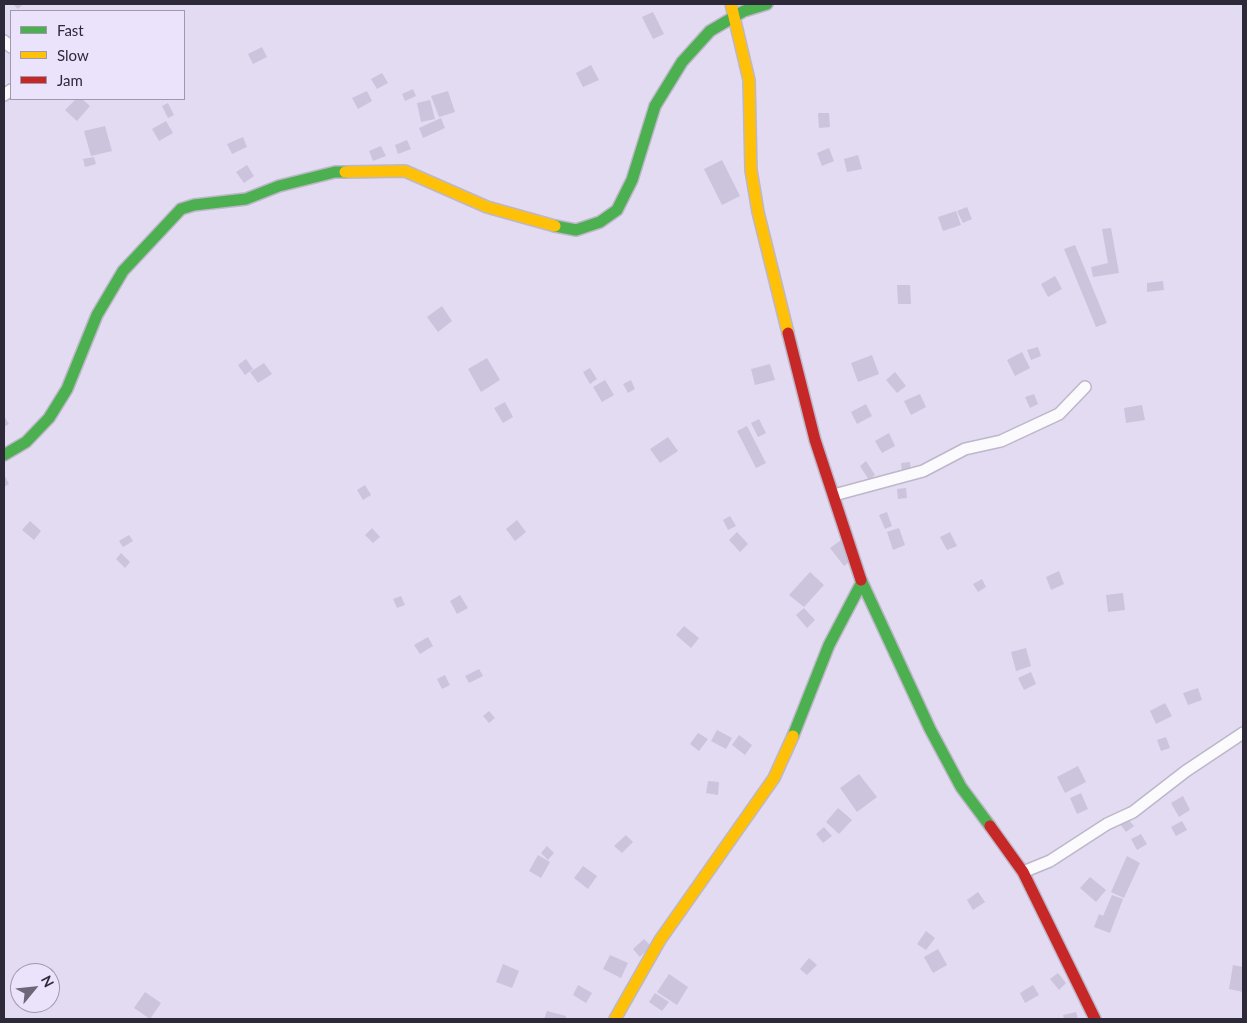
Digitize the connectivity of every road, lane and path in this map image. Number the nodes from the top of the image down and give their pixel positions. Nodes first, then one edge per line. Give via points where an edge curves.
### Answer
1 (731, 4) edge
2 (768, 4) edge
3 (735, 16) junction
4 (1085, 387) dead end
5 (4, 454) edge
6 (834, 495) junction
7 (862, 582) junction
8 (1243, 733) edge
9 (1023, 872) junction
10 (615, 1019) edge
11 (1095, 1019) edge

1 - 3 street
2 - 3 street
3 - 5 street via 710,31 682,62 655,106 632,180 617,210 600,222 576,230 537,222 487,207 405,171 335,172 279,186 246,199 181,209 123,271 97,315 67,389 49,418 26,442
3 - 6 street via 749,80 752,170 758,212 815,440
4 - 6 street via 1059,414 1001,441 964,449 923,471
6 - 7 street
7 - 9 street via 930,729 961,787
7 - 10 street via 829,645 774,778 660,940
8 - 9 street via 1133,812 1107,824 1050,861
9 - 11 street

